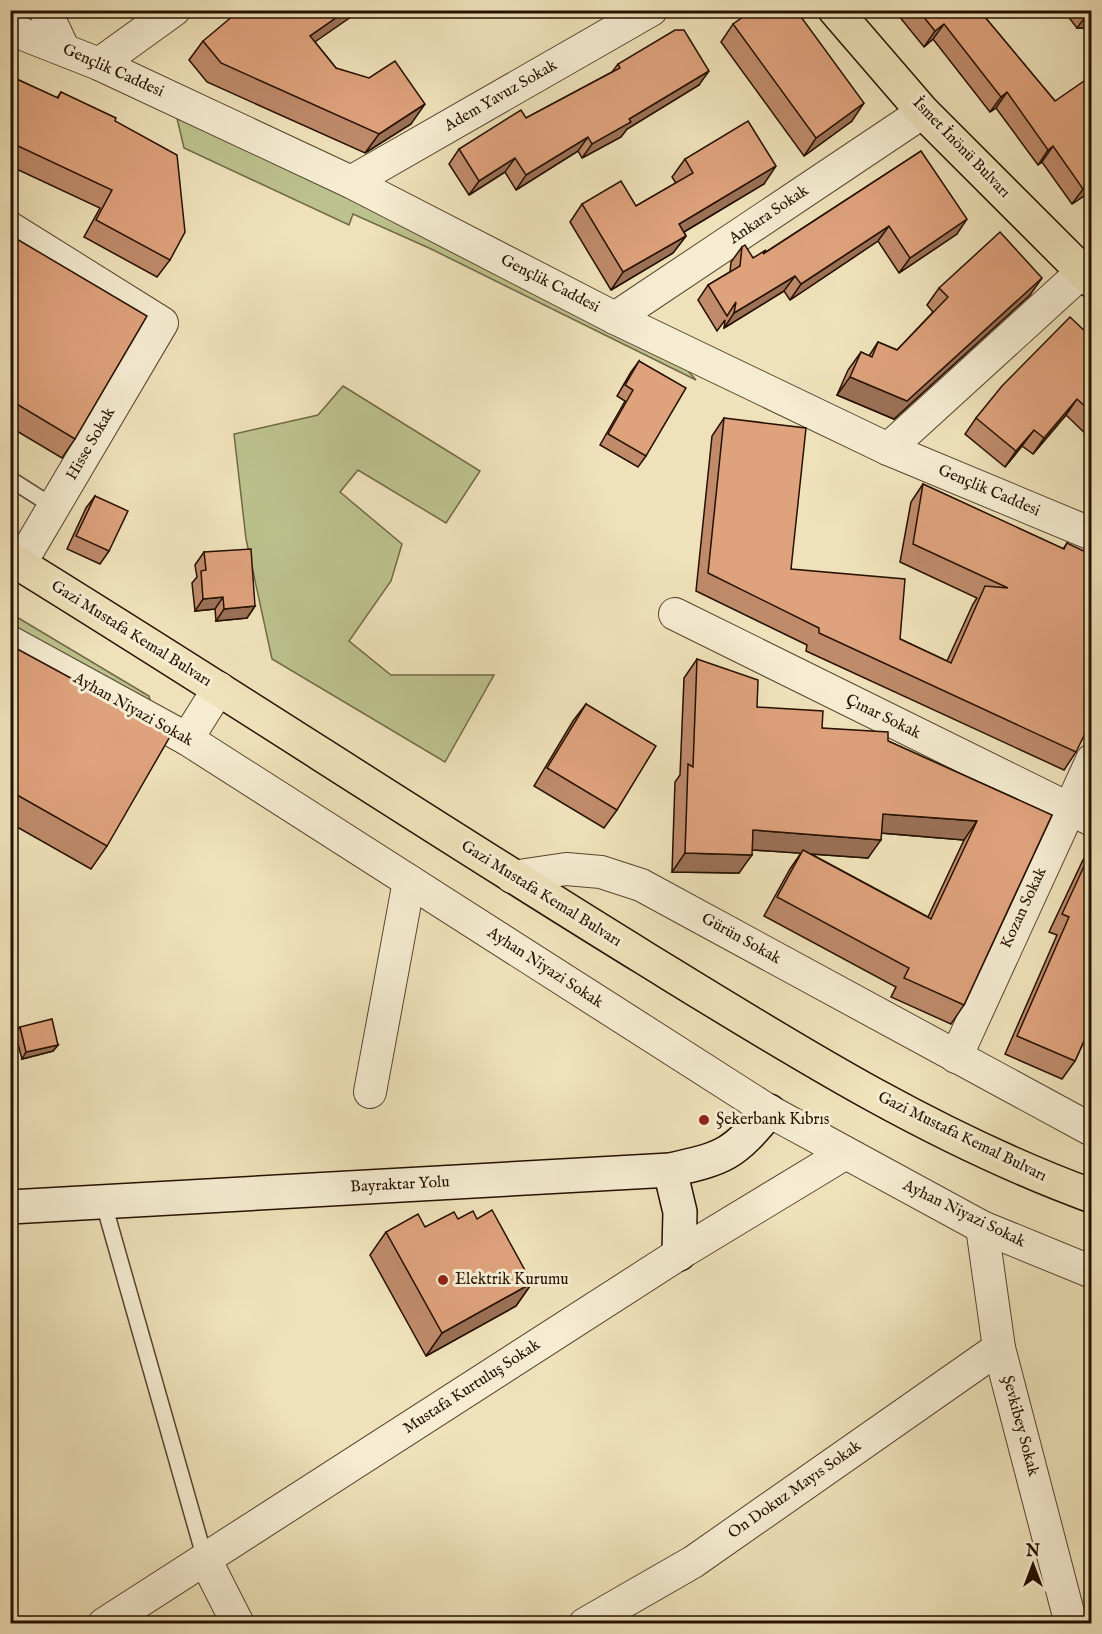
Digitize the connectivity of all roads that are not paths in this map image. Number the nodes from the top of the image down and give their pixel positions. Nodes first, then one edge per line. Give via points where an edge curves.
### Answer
1 (45, 10) edge
2 (174, 10) edge
3 (651, 10) edge
4 (836, 10) edge
5 (10, 28) edge
6 (63, 48) junction
7 (99, 64) junction
8 (923, 112) junction
9 (351, 182) junction
10 (10, 228) edge
11 (1087, 276) edge
12 (615, 318) junction
13 (888, 449) junction
14 (10, 479) edge
15 (54, 507) junction
16 (1092, 534) edge
17 (16, 561) edge
18 (675, 614) dead end
19 (10, 642) edge
20 (219, 688) junction
21 (187, 739) junction
22 (1092, 760) edge
23 (1081, 815) edge
24 (512, 877) junction
25 (409, 880) junction
26 (956, 1057) junction
27 (370, 1092) dead end
28 (769, 1112) junction
29 (1092, 1130) edge
30 (844, 1154) junction
31 (670, 1170) junction
32 (1092, 1196) edge
33 (103, 1201) junction
34 (10, 1207) edge
35 (982, 1227) junction
36 (679, 1254) junction
37 (1092, 1272) edge
38 (999, 1348) junction
39 (205, 1559) junction
40 (1065, 1621) edge
41 (104, 1623) edge
42 (238, 1623) edge
43 (585, 1623) edge

1 - 6 street
2 - 7 street
3 - 9 street, Adem Yavuz Sokak
4 - 8 main road, İsmet İnönü Bulvarı
5 - 6 street, Gençlik Caddesi
6 - 7 street, Gençlik Caddesi
7 - 9 street, Gençlik Caddesi
8 - 11 main road, İsmet İnönü Bulvarı
8 - 12 street, Ankara Sokak
9 - 12 street, Gençlik Caddesi
10 - 15 street, Hisse Sokak via 162,323
11 - 13 street
12 - 13 street, Gençlik Caddesi
13 - 16 street, Gençlik Caddesi
14 - 15 lane
15 - 17 street, Hisse Sokak
17 - 20 main road, Gazi Mustafa Kemal Bulvarı
18 - 23 street, Çınar Sokak
19 - 21 street, Ayhan Niyazi Sokak
20 - 21 street
20 - 24 main road, Gazi Mustafa Kemal Bulvarı
21 - 25 street, Ayhan Niyazi Sokak
22 - 23 street, Kozan Sokak
23 - 26 street, Kozan Sokak
24 - 26 street, Gürün Sokak via 566,869 601,872 641,885
24 - 32 main road, Gazi Mustafa Kemal Bulvarı via 823,1068 1038,1177
25 - 27 street
25 - 28 street, Ayhan Niyazi Sokak
26 - 29 street, Gürün Sokak
28 - 30 street, Ayhan Niyazi Sokak
28 - 31 street, Bayraktar Yolu via 745,1141 717,1159
30 - 35 street, Ayhan Niyazi Sokak
30 - 36 street, Mustafa Kurtuluş Sokak
31 - 33 street, Bayraktar Yolu
31 - 36 street via 680,1212
33 - 34 street, Bayraktar Yolu
33 - 39 lane
35 - 37 street, Ayhan Niyazi Sokak
35 - 38 street, Şevkibey Sokak
36 - 39 street, Mustafa Kurtuluş Sokak
38 - 40 street, Şevkibey Sokak
38 - 43 street, On Dokuz Mayıs Sokak via 693,1562
39 - 41 street, Mustafa Kurtuluş Sokak
39 - 42 street

